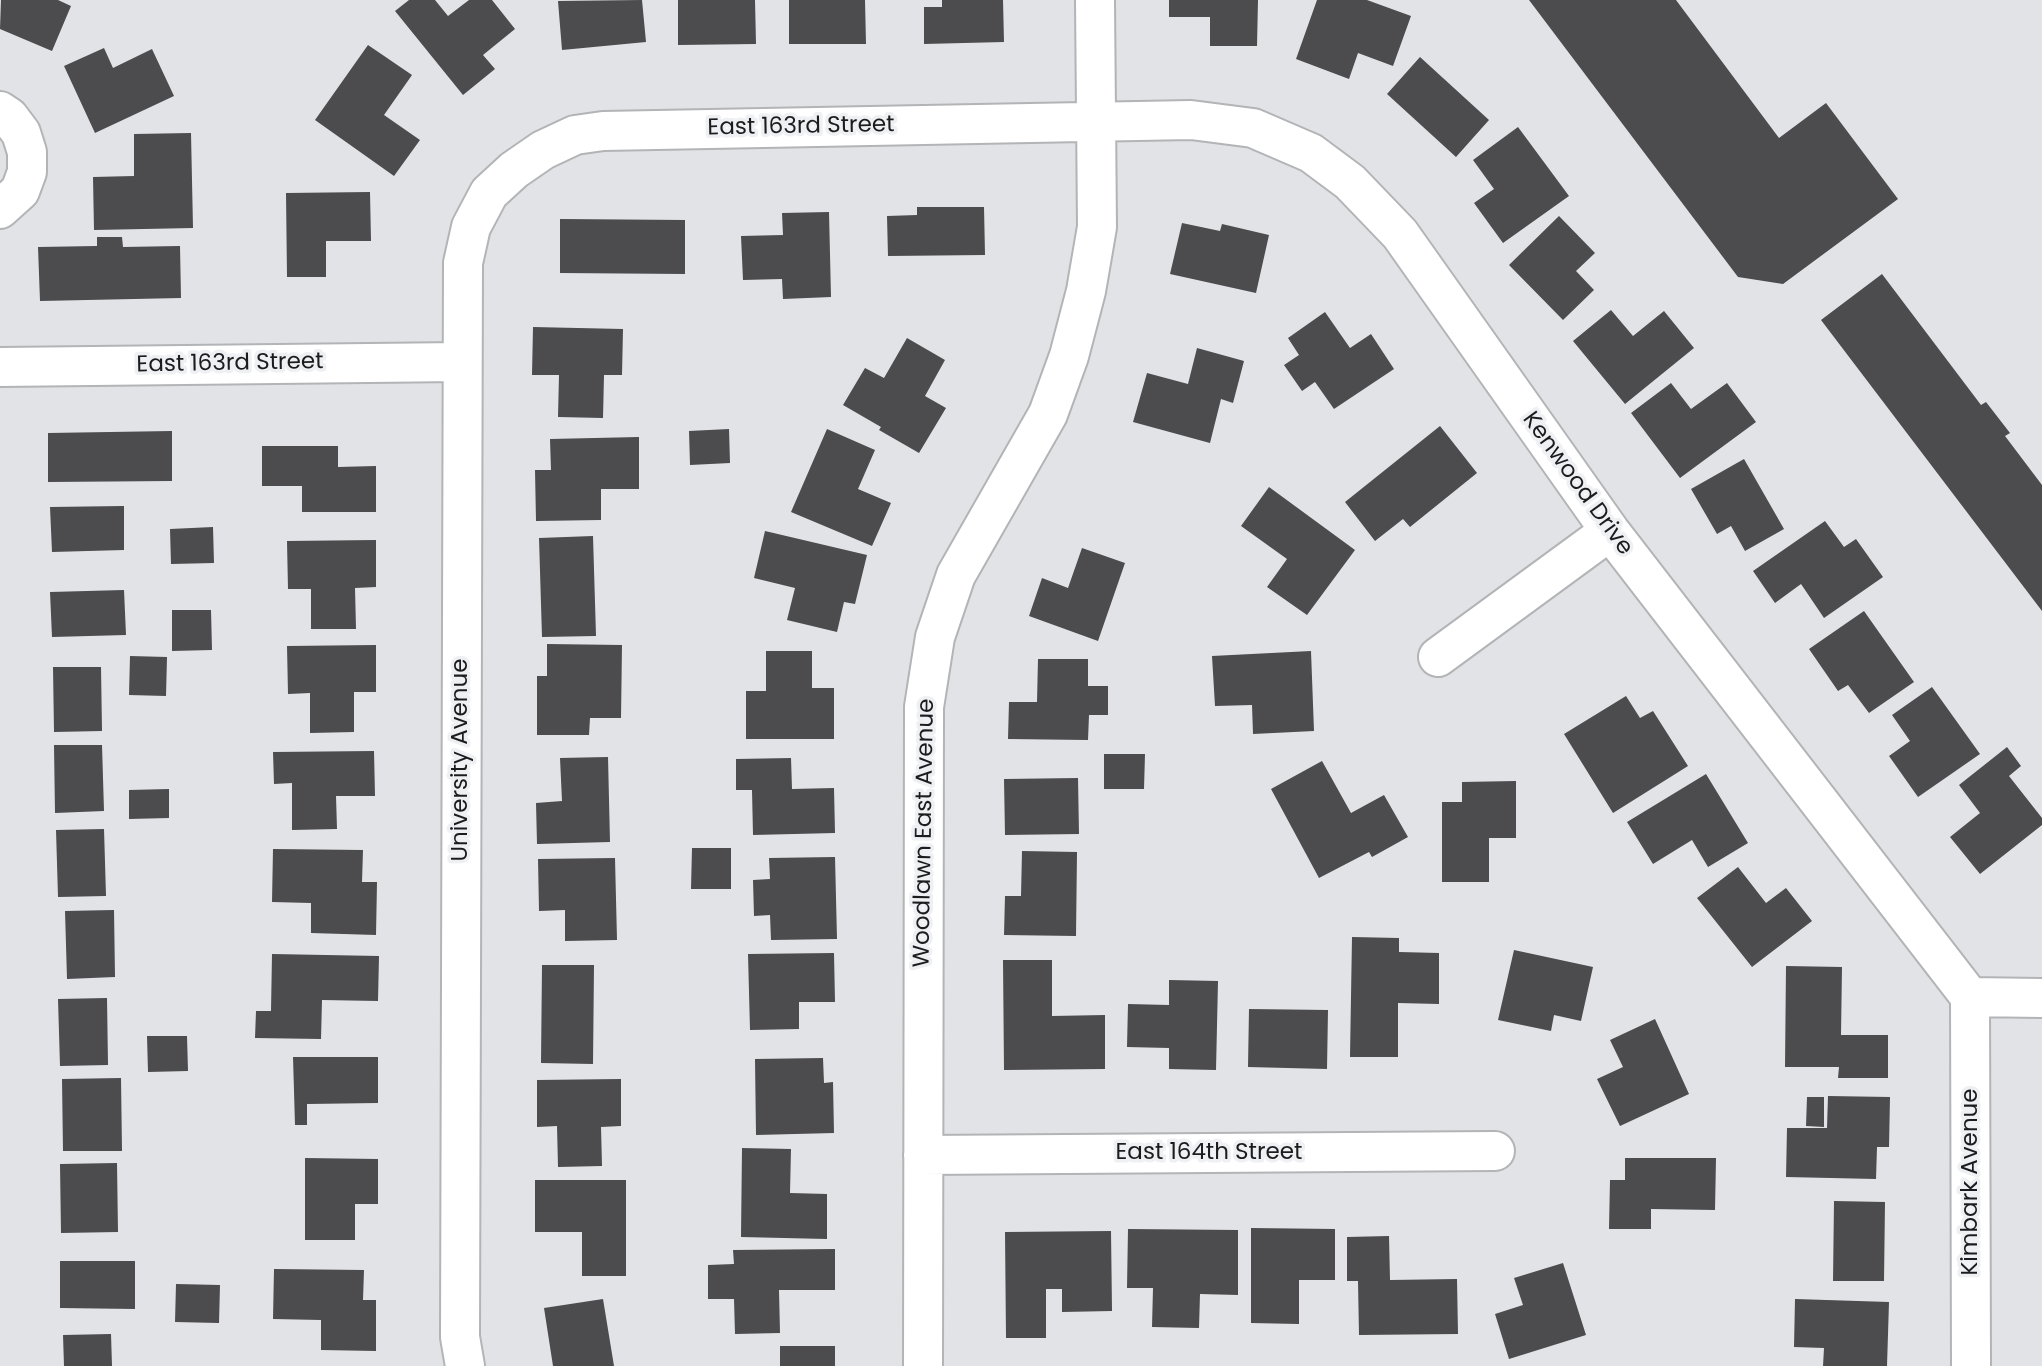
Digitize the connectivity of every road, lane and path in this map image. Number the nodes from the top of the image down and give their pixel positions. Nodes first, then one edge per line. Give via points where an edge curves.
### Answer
1 (1095, 0) edge
2 (0, 111) edge
3 (1097, 122) junction
4 (514, 170) joint
5 (0, 209) edge
6 (461, 362) junction
7 (0, 367) edge
8 (1610, 531) junction
9 (1438, 657) dead end
10 (1970, 998) junction
11 (2042, 998) edge
12 (1495, 1151) dead end
13 (923, 1154) junction
14 (465, 1366) edge
15 (923, 1366) edge
16 (1971, 1366) edge

1 - 3 street, Woodlawn East Avenue
2 - 5 street via 21,133 27,172 19,191
3 - 4 street, East 163rd Street via 603,131 575,135
3 - 8 street, Kenwood Drive via 1191,120 1254,128 1311,153 1350,182 1400,234
3 - 13 street, Woodlawn East Avenue via 1097,227 1069,356 1048,414 956,575 935,637 924,707
4 - 6 street, University Avenue via 489,193 471,227 463,263
6 - 7 street, East 163rd Street
6 - 14 street, University Avenue via 460,1337
8 - 9 street
8 - 10 street, Kenwood Drive
10 - 11 street
10 - 16 street, Kimbark Avenue
12 - 13 street, East 164th Street
13 - 15 street, Woodlawn East Avenue

